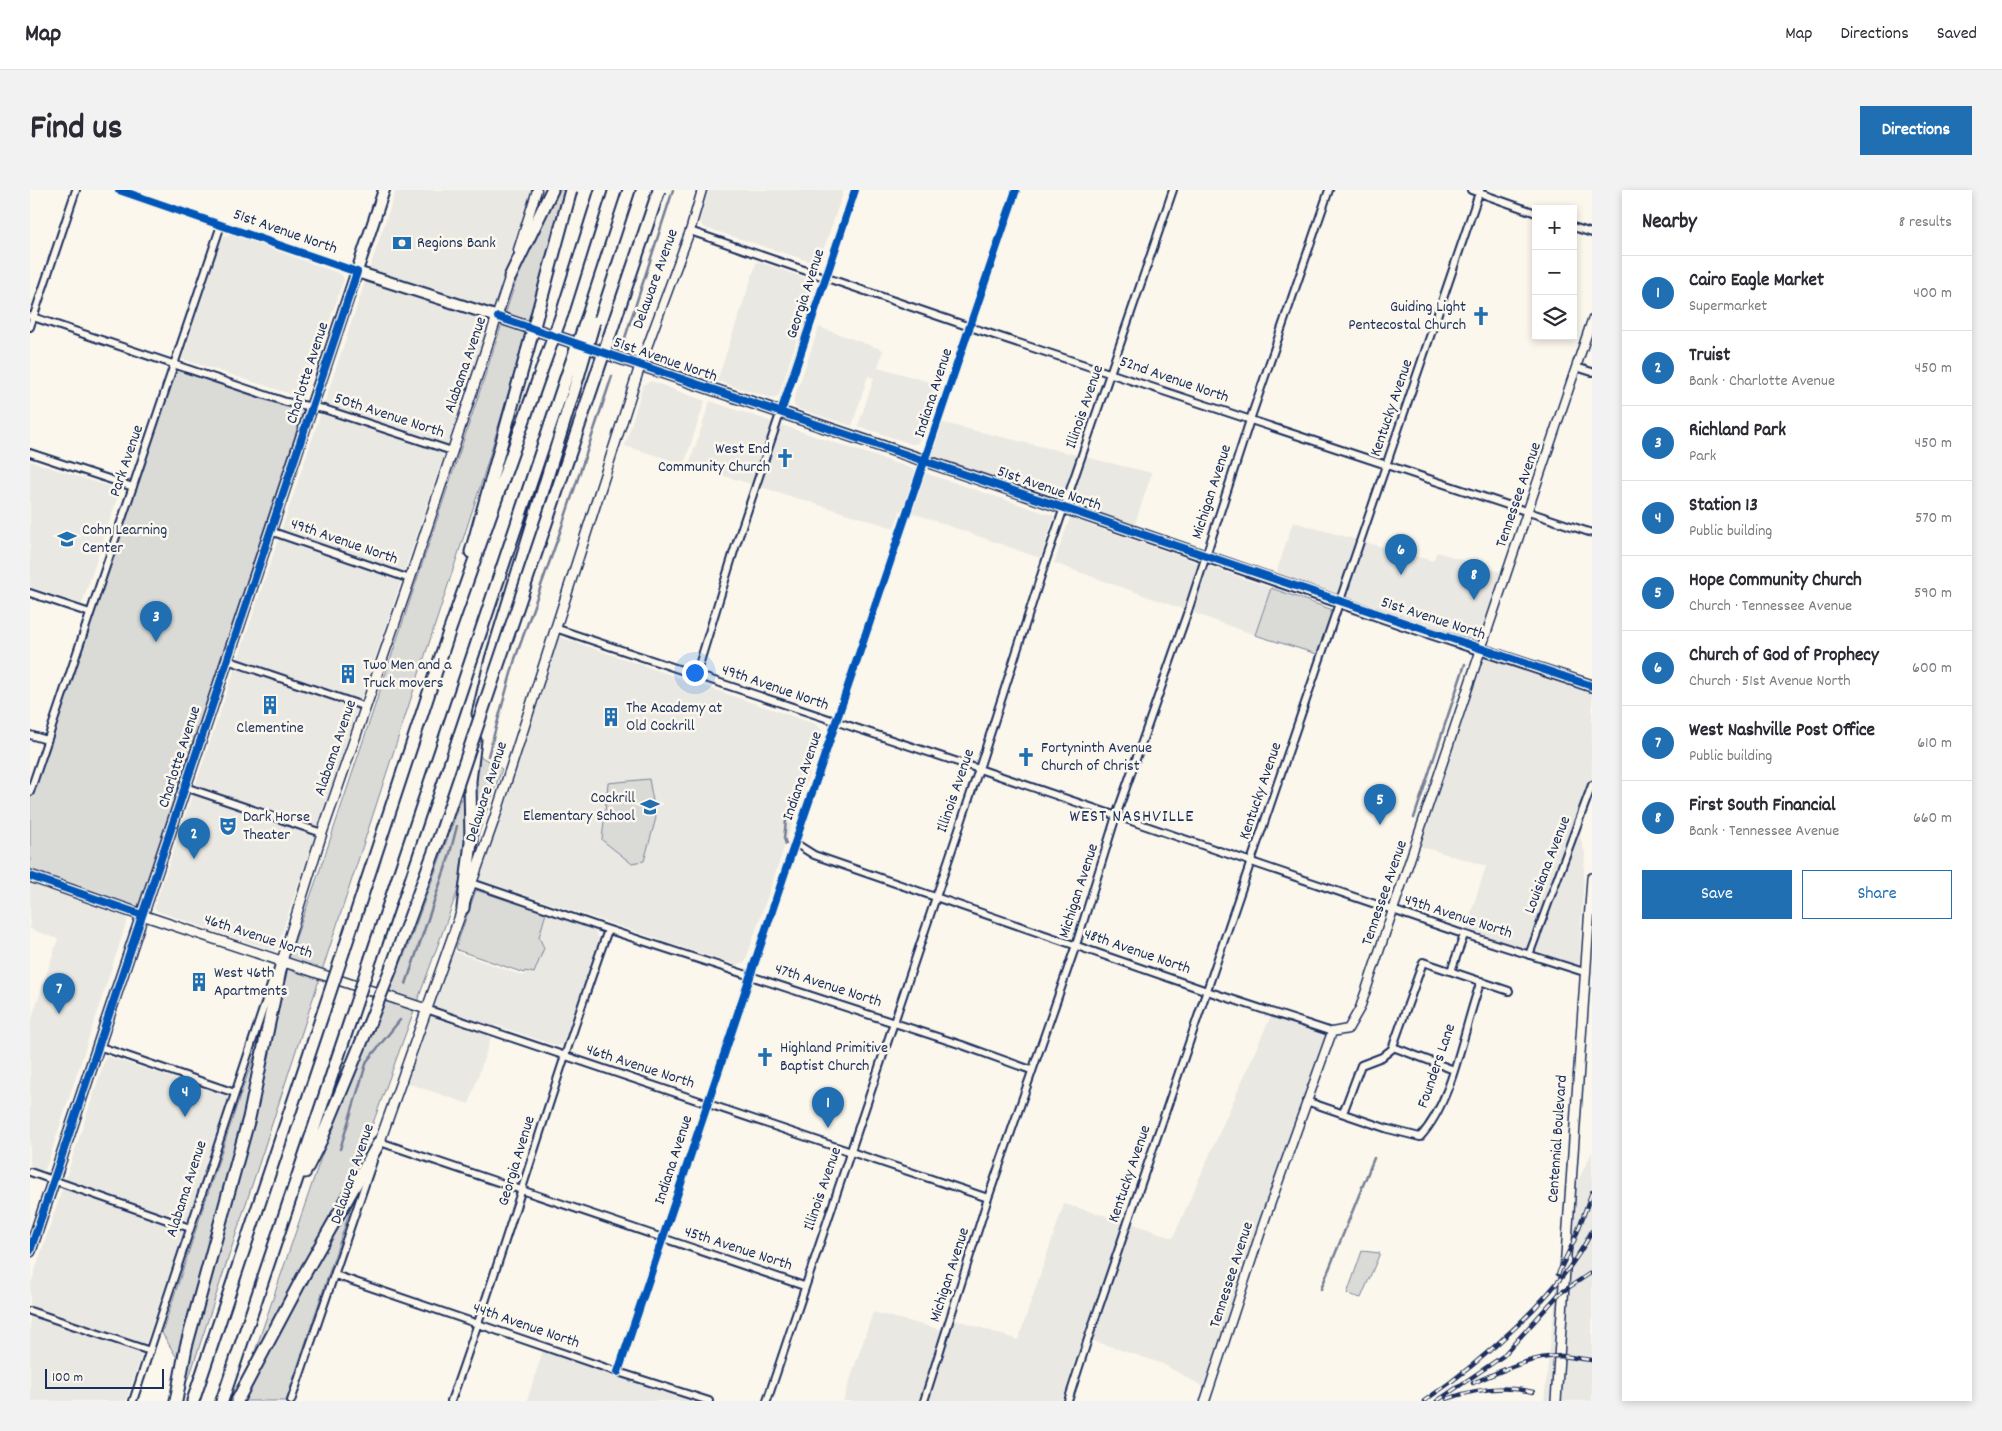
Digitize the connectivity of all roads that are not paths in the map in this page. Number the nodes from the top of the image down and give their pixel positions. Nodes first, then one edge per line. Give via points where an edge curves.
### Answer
1 (76, 190) edge
2 (118, 190) edge
3 (384, 190) edge
4 (537, 190) edge
5 (552, 190) edge
6 (571, 190) edge
7 (601, 190) edge
8 (629, 190) edge
9 (658, 190) edge
10 (702, 190) edge
11 (855, 190) edge
12 (1016, 190) edge
13 (1173, 190) edge
14 (1329, 190) edge
15 (1471, 190) edge
16 (1480, 191) edge
17 (1532, 211) edge
18 (221, 225) junction
19 (1577, 228) edge
20 (690, 231) junction
21 (1592, 233) edge
22 (357, 272) junction
23 (510, 277) junction
24 (826, 278) junction
25 (32, 317) edge
26 (498, 317) junction
27 (1592, 320) edge
28 (30, 327) edge
29 (970, 327) junction
30 (174, 364) junction
31 (640, 366) junction
32 (1576, 367) junction
33 (1592, 372) edge
34 (1110, 373) junction
35 (573, 376) junction
36 (311, 408) junction
37 (780, 413) junction
38 (1250, 420) junction
39 (452, 451) junction
40 (30, 453) edge
41 (926, 461) junction
42 (1386, 466) junction
43 (133, 487) junction
44 (1065, 508) junction
45 (1528, 512) junction
46 (270, 531) junction
47 (1592, 533) edge
48 (1206, 557) junction
49 (410, 579) junction
50 (30, 593) edge
51 (1340, 602) junction
52 (90, 613) junction
53 (555, 628) junction
54 (448, 635) junction
55 (1482, 649) junction
56 (227, 660) junction
57 (696, 675) junction
58 (1592, 686) edge
59 (366, 707) junction
60 (836, 723) junction
61 (30, 735) edge
62 (47, 740) junction
63 (979, 769) junction
64 (1592, 785) edge
65 (185, 787) junction
66 (30, 792) edge
67 (1116, 816) junction
68 (322, 833) junction
69 (795, 843) junction
70 (1251, 862) junction
71 (30, 876) edge
72 (1592, 878) edge
73 (472, 883) junction
74 (935, 897) junction
75 (463, 908) junction
76 (1394, 910) junction
77 (142, 914) junction
78 (608, 930) junction
79 (1464, 935) junction
80 (1076, 945) junction
81 (1529, 955) junction
82 (282, 961) junction
83 (1451, 971) junction
84 (1584, 972) junction
85 (750, 975) junction
86 (1481, 981) junction
87 (1509, 990) dead end
88 (1207, 991) junction
89 (426, 1009) junction
90 (893, 1022) junction
91 (1332, 1032) junction
92 (98, 1046) junction
93 (1393, 1047) junction
94 (564, 1055) junction
95 (1032, 1070) junction
96 (1454, 1070) junction
97 (235, 1093) junction
98 (1306, 1101) junction
99 (707, 1104) junction
100 (1343, 1113) junction
101 (380, 1141) junction
102 (850, 1151) junction
103 (30, 1172) edge
104 (54, 1181) junction
105 (522, 1191) junction
106 (988, 1198) junction
107 (287, 1207) junction
108 (190, 1228) junction
109 (662, 1238) junction
110 (30, 1251) edge
111 (335, 1275) junction
112 (804, 1286) junction
113 (30, 1311) edge
114 (478, 1325) junction
115 (150, 1351) junction
116 (618, 1372) junction
117 (133, 1401) edge
118 (176, 1401) edge
119 (193, 1401) edge
120 (222, 1401) edge
121 (237, 1401) edge
122 (293, 1401) edge
123 (451, 1401) edge
124 (709, 1401) edge
125 (767, 1401) edge
126 (924, 1401) edge
127 (1068, 1401) edge
128 (1205, 1401) edge
129 (1556, 1401) edge

1 - 25 street
2 - 18 street, 51st Avenue North
3 - 22 main road, Charlotte Avenue
4 - 23 street, Alabama Avenue
5 - 23 highway
6 - 54 highway, bridge
7 - 54 highway, bridge via 562,314
8 - 35 highway, bridge
9 - 107 highway, bridge via 442,830 369,1024 321,1140
10 - 20 street, Delaware Avenue
11 - 24 street, Georgia Avenue
12 - 29 street, Indiana Avenue
13 - 34 street, Illinois Avenue
14 - 38 street, Michigan Avenue
15 - 16 street
16 - 17 street
16 - 42 street, Kentucky Avenue
18 - 22 street, 51st Avenue North
18 - 30 street, Park Avenue
19 - 21 street
20 - 24 street, 52nd Avenue North
20 - 31 street, Delaware Avenue
22 - 26 main road, 51st Avenue North
22 - 36 main road, Charlotte Avenue
23 - 26 main road, Alabama Avenue
24 - 29 street, 52nd Avenue North
24 - 37 street, Georgia Avenue
25 - 28 street
25 - 30 street, 50th Avenue North
26 - 31 main road, 51st Avenue North
26 - 39 main road, Alabama Avenue
27 - 32 street, Tennessee Avenue
29 - 34 street, 52nd Avenue North
29 - 41 street, Indiana Avenue
30 - 36 street, 50th Avenue North
30 - 43 street, Park Avenue
31 - 37 main road, 51st Avenue North
31 - 53 main road, Delaware Avenue
32 - 33 street
32 - 45 street, Tennessee Avenue
34 - 38 street, 52nd Avenue North
34 - 44 street, Illinois Avenue
35 - 75 highway via 479,705 470,781 471,842
35 - 107 highway, bridge via 370,958
36 - 39 street, 50th Avenue North
36 - 46 main road, Charlotte Avenue
37 - 41 main road, 51st Avenue North
37 - 57 street, Georgia Avenue
38 - 42 street, 52nd Avenue North
38 - 48 street, Michigan Avenue
39 - 49 main road, Alabama Avenue
40 - 43 street
41 - 44 main road, 51st Avenue North
41 - 60 street, Indiana Avenue
42 - 45 street, 52nd Avenue North
42 - 51 street, Kentucky Avenue
43 - 52 street, Park Avenue
44 - 48 main road, 51st Avenue North
44 - 63 street, Illinois Avenue
45 - 47 street, 52nd Avenue North
45 - 55 street, Tennessee Avenue
46 - 49 street, 49th Avenue North
46 - 56 main road, Charlotte Avenue
48 - 51 main road, 51st Avenue North
48 - 67 street, Michigan Avenue
49 - 59 main road, Alabama Avenue
50 - 52 street
51 - 55 main road, 51st Avenue North
51 - 70 street, Kentucky Avenue
52 - 62 street, Park Avenue
53 - 57 street, 49th Avenue North
53 - 73 main road, Delaware Avenue
54 - 119 highway, bridge
55 - 58 main road, 51st Avenue North
55 - 76 street, Tennessee Avenue
56 - 59 street
56 - 65 main road, Charlotte Avenue
57 - 60 street, 49th Avenue North
59 - 68 main road, Alabama Avenue
60 - 63 street, 49th Avenue North
60 - 69 street, Indiana Avenue
61 - 62 street
62 - 66 street, Park Avenue
63 - 67 street, 49th Avenue North
63 - 74 street, Illinois Avenue
64 - 81 street, Louisiana Avenue
65 - 68 street
65 - 77 main road, Charlotte Avenue
67 - 70 street, 49th Avenue North
67 - 80 street, Michigan Avenue
68 - 82 main road, Alabama Avenue
69 - 74 street, 48th Avenue North via 814,855
69 - 85 street, Indiana Avenue
70 - 76 street, 49th Avenue North
70 - 88 street, Kentucky Avenue
71 - 77 main road, 46th Avenue North
72 - 84 main road, Centennial Boulevard
73 - 75 main road, Delaware Avenue
73 - 78 street, 47th Avenue North
74 - 80 street, 48th Avenue North
74 - 90 street, Illinois Avenue
75 - 89 main road, Delaware Avenue
76 - 79 street, 49th Avenue North
76 - 91 street, Tennessee Avenue via 1360,1008 1348,1029
77 - 82 main road, 46th Avenue North
77 - 92 main road, Charlotte Avenue
78 - 85 street, 47th Avenue North
78 - 94 street, Georgia Avenue
79 - 81 street, 49th Avenue North
79 - 83 street
80 - 88 street, 48th Avenue North
80 - 95 street, Michigan Avenue
81 - 84 street, 49th Avenue North
82 - 89 main road, 46th Avenue North
82 - 97 street, Alabama Avenue via 273,978
82 - 118 highway via 249,1118 186,1347
83 - 86 street
83 - 93 street via 1423,962
84 - 129 main road, Centennial Boulevard
85 - 90 street, 47th Avenue North
85 - 99 street, Indiana Avenue
86 - 87 street
86 - 96 street, Founders Lane
88 - 91 street, 48th Avenue North
88 - 127 street, Kentucky Avenue
89 - 94 street, 46th Avenue North
89 - 101 main road, Delaware Avenue
90 - 95 street, 47th Avenue North
90 - 102 street, Illinois Avenue
91 - 98 street, Tennessee Avenue
92 - 97 street
92 - 104 main road, Charlotte Avenue
93 - 96 street
93 - 100 street via 1382,1057 1360,1065
94 - 99 street, 46th Avenue North
94 - 105 street, Georgia Avenue
95 - 106 street, Michigan Avenue
96 - 100 street, Founders Lane via 1431,1124 1420,1137
97 - 108 street, Alabama Avenue
98 - 100 street, Founders Lane
98 - 128 street, Tennessee Avenue
99 - 102 street, 46th Avenue North
99 - 109 street, Indiana Avenue
101 - 105 street, 45th Avenue North
101 - 111 street, Delaware Avenue
101 - 121 highway
102 - 106 street, 46th Avenue North
102 - 112 street, Illinois Avenue
103 - 104 street
104 - 108 street
104 - 110 main road, Charlotte Avenue
105 - 109 street, 45th Avenue North
105 - 114 street, Georgia Avenue
106 - 126 street, Michigan Avenue
107 - 120 highway
108 - 115 street, Alabama Avenue
109 - 112 street, 45th Avenue North
109 - 116 street, Indiana Avenue
111 - 114 street, 44th Avenue North
111 - 122 street, Delaware Avenue
112 - 125 street, Illinois Avenue
113 - 115 street
114 - 116 street, 44th Avenue North
114 - 123 street, Georgia Avenue
115 - 117 street, Alabama Avenue
116 - 124 street, 44th Avenue North

